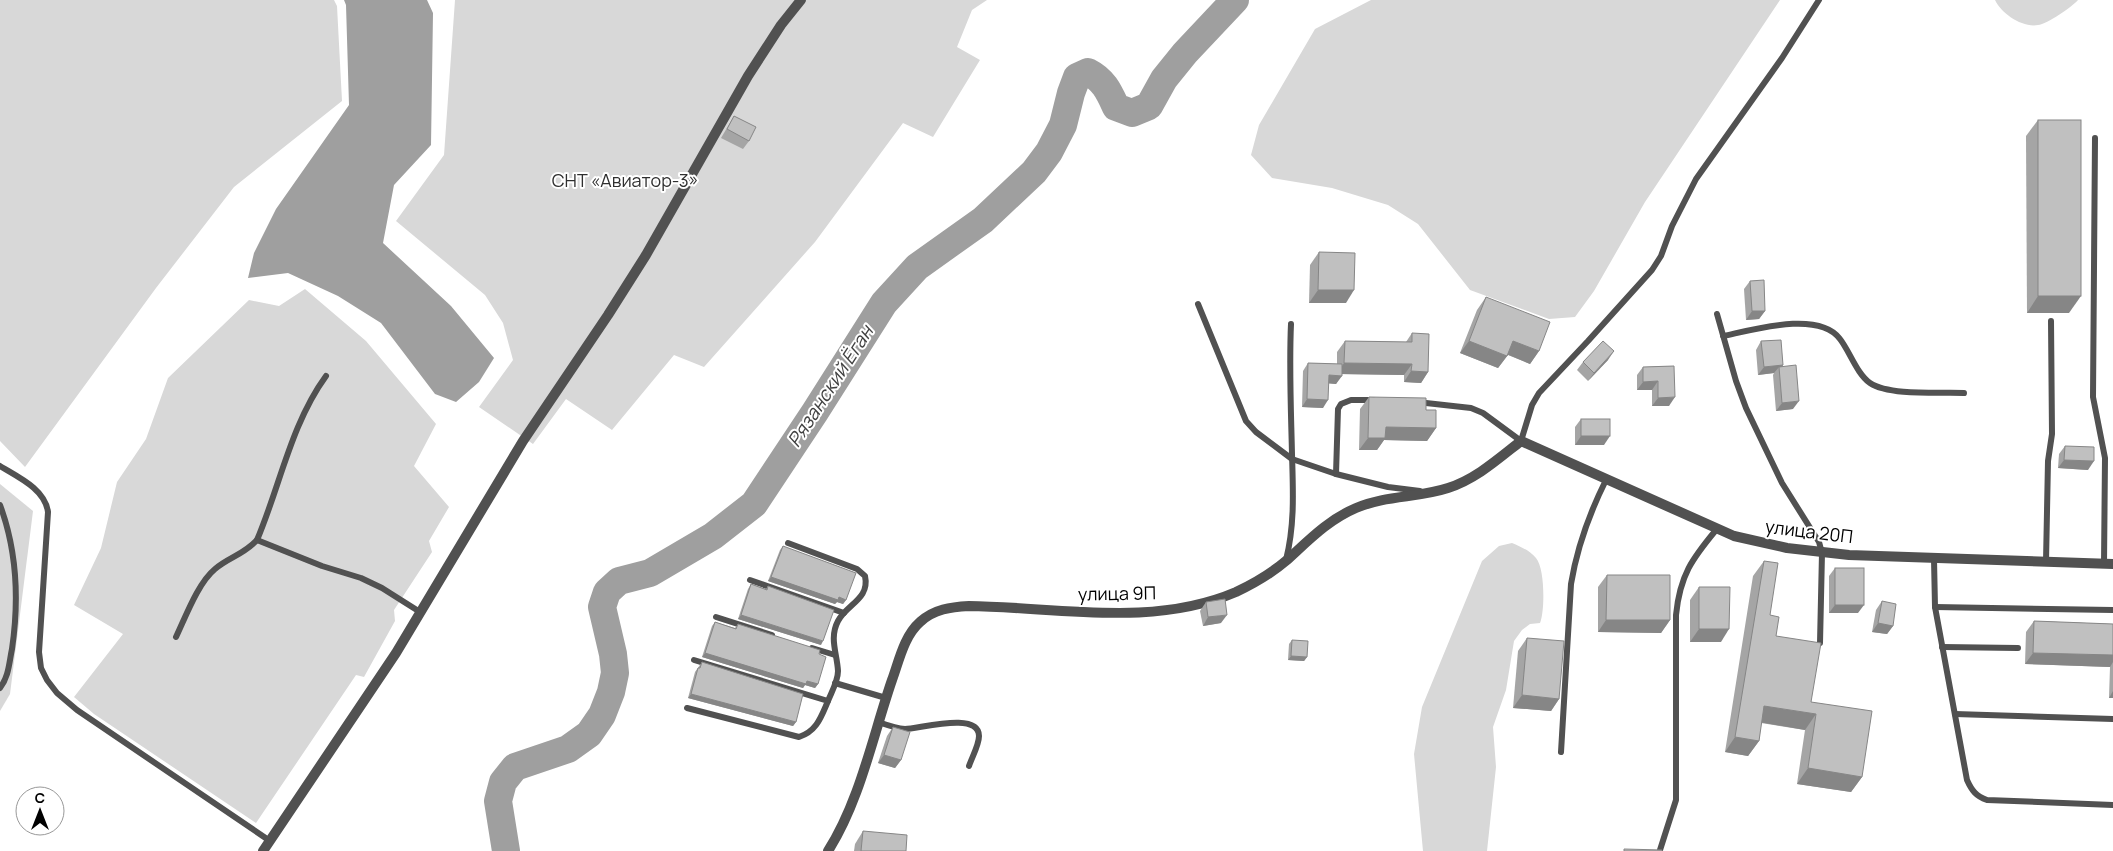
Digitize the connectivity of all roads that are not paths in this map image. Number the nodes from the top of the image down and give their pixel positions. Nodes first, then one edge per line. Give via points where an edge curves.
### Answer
1 (801, 0) edge
2 (1819, 0) edge
3 (2095, 138) dead end
4 (1198, 304) dead end
5 (1717, 314) dead end
6 (2051, 321) dead end
7 (1291, 324) dead end
8 (1723, 336) junction
9 (326, 376) dead end
10 (1964, 393) dead end
11 (1379, 400) edge
12 (1407, 401) edge
13 (1521, 441) junction
14 (1292, 459) junction
15 (0, 466) edge
16 (1336, 474) junction
17 (1606, 480) junction
18 (1428, 492) junction
19 (0, 505) edge
20 (1716, 530) junction
21 (257, 540) junction
22 (788, 543) dead end
23 (1822, 553) junction
24 (1934, 559) junction
25 (1286, 560) junction
26 (2046, 562) junction
27 (2108, 564) edge
28 (750, 580) dead end
29 (1935, 607) junction
30 (2113, 610) edge
31 (420, 612) junction
32 (844, 613) junction
33 (716, 617) dead end
34 (176, 636) dead end
35 (780, 638) edge
36 (1820, 642) edge
37 (808, 647) edge
38 (1942, 647) junction
39 (2018, 648) dead end
40 (835, 656) junction
41 (694, 660) dead end
42 (835, 683) junction
43 (0, 688) edge
44 (886, 698) junction
45 (828, 701) junction
46 (687, 708) dead end
47 (1955, 714) junction
48 (2113, 719) edge
49 (878, 722) junction
50 (1561, 752) dead end
51 (969, 766) dead end
52 (2113, 805) edge
53 (270, 841) junction
54 (1660, 850) edge
55 (263, 851) edge
56 (828, 851) edge

1 - 31 street via 748,76 646,255 523,441
2 - 13 lane via 1696,179 1652,270 1539,393
3 - 27 lane via 2093,397 2105,458
4 - 14 lane via 1246,421
5 - 8 lane
6 - 26 lane via 2052,434 2048,461
7 - 14 lane
8 - 10 lane via 1774,326 1814,325 1837,334 1869,383 1895,391
8 - 23 lane via 1746,408 1782,483 1814,532
9 - 21 lane via 315,392 288,452
11 - 16 lane via 1351,400 1340,404
12 - 13 lane via 1471,408 1484,413
13 - 17 street, улица 20П
13 - 18 street, улица 9П via 1466,481
14 - 16 lane
14 - 25 lane via 1292,532
15 - 53 lane via 28,484 47,502 39,652 41,668 57,693 77,710
16 - 18 lane via 1388,487
17 - 20 street, улица 20П
17 - 50 lane via 1594,505 1571,584
18 - 25 street, улица 9П via 1393,496 1356,508 1332,520
19 - 43 lane via 13,555 16,588 14,633 7,677
20 - 23 street, улица 20П via 1757,542
20 - 54 lane via 1692,559 1679,590 1676,614 1676,800
21 - 31 lane via 361,578
21 - 34 lane via 247,550 213,570
22 - 32 lane via 862,572 866,580 863,594
23 - 24 street, улица 20П
23 - 36 lane
24 - 26 street, улица 20П
24 - 29 lane
25 - 44 street, улица 9П via 1235,592 1173,608 1114,614 988,606 947,608 918,623 910,635
26 - 27 street, улица 20П
28 - 32 lane
29 - 30 lane
29 - 38 lane
31 - 53 street
32 - 40 lane via 834,630
33 - 35 lane
37 - 40 lane
38 - 39 lane
38 - 47 lane
40 - 42 lane via 838,672
41 - 45 lane
42 - 44 lane
42 - 45 lane
44 - 49 street, улица 9П
45 - 46 lane via 814,728 799,736
47 - 48 lane
47 - 52 lane via 1967,780 1978,796 1987,800
49 - 51 lane via 904,729 952,722 971,724 979,736
49 - 56 street, улица 9П via 848,812
53 - 55 street

